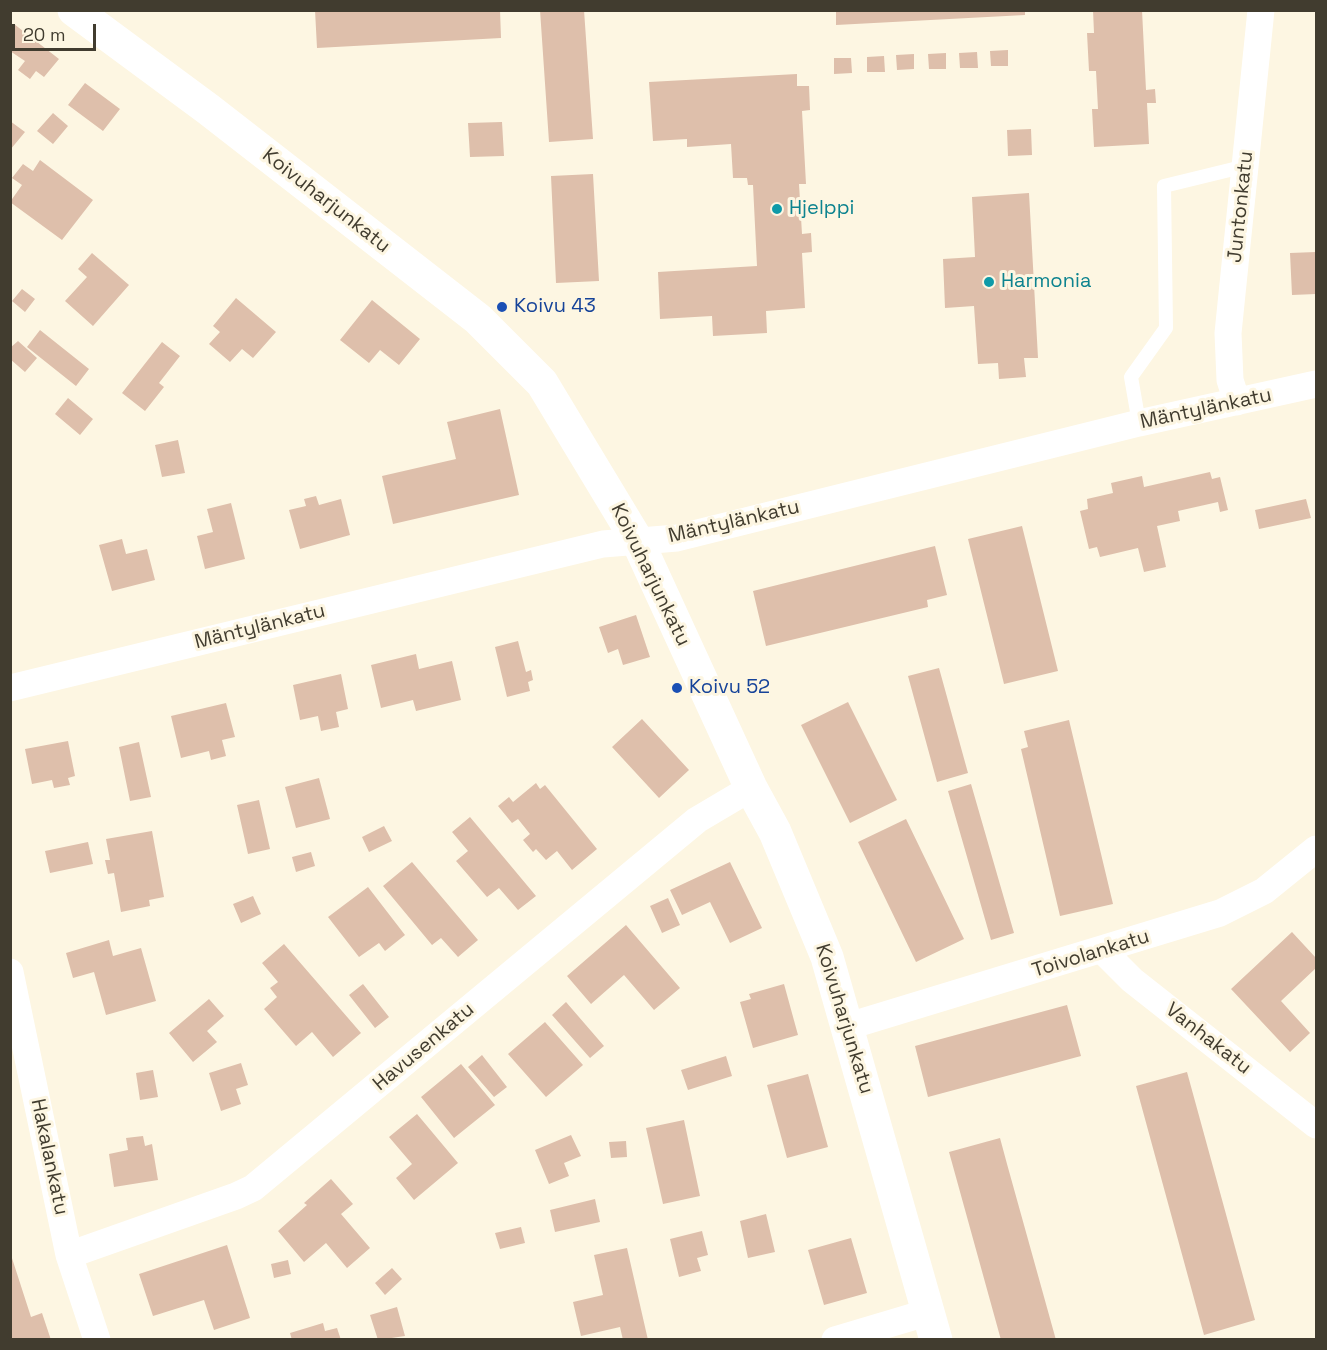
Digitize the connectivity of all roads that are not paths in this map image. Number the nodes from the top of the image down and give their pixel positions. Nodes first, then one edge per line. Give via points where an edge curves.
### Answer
1 (74, 10) edge
2 (1261, 10) edge
3 (1246, 166) junction
4 (1317, 384) edge
5 (1237, 402) junction
6 (1139, 423) junction
7 (638, 542) junction
8 (10, 688) edge
9 (751, 788) junction
10 (1317, 849) edge
11 (1103, 951) junction
12 (10, 972) edge
13 (849, 1026) junction
14 (1317, 1125) edge
15 (69, 1255) junction
16 (933, 1326) edge
17 (97, 1340) edge
18 (835, 1340) edge

1 - 7 street, Koivuharjunkatu via 269,156 506,344 542,383
2 - 3 street, Juntonkatu
3 - 5 street, Juntonkatu via 1228,333 1230,380
3 - 6 lane via 1164,186 1166,328 1131,377
4 - 5 street, Mäntylänkatu
5 - 6 street, Mäntylänkatu
6 - 7 street, Mäntylänkatu via 698,532
7 - 8 street, Mäntylänkatu via 603,544
7 - 9 street, Koivuharjunkatu
9 - 13 street, Koivuharjunkatu via 775,832 827,957
9 - 15 street, Havusenkatu via 697,820 253,1188
10 - 11 street, Toivolankatu via 1245,902
11 - 13 street, Toivolankatu
11 - 14 street, Vanhakatu via 1132,980
12 - 15 street, Hakalankatu
13 - 16 street, Koivuharjunkatu
15 - 17 street, Hakalankatu
16 - 18 street

